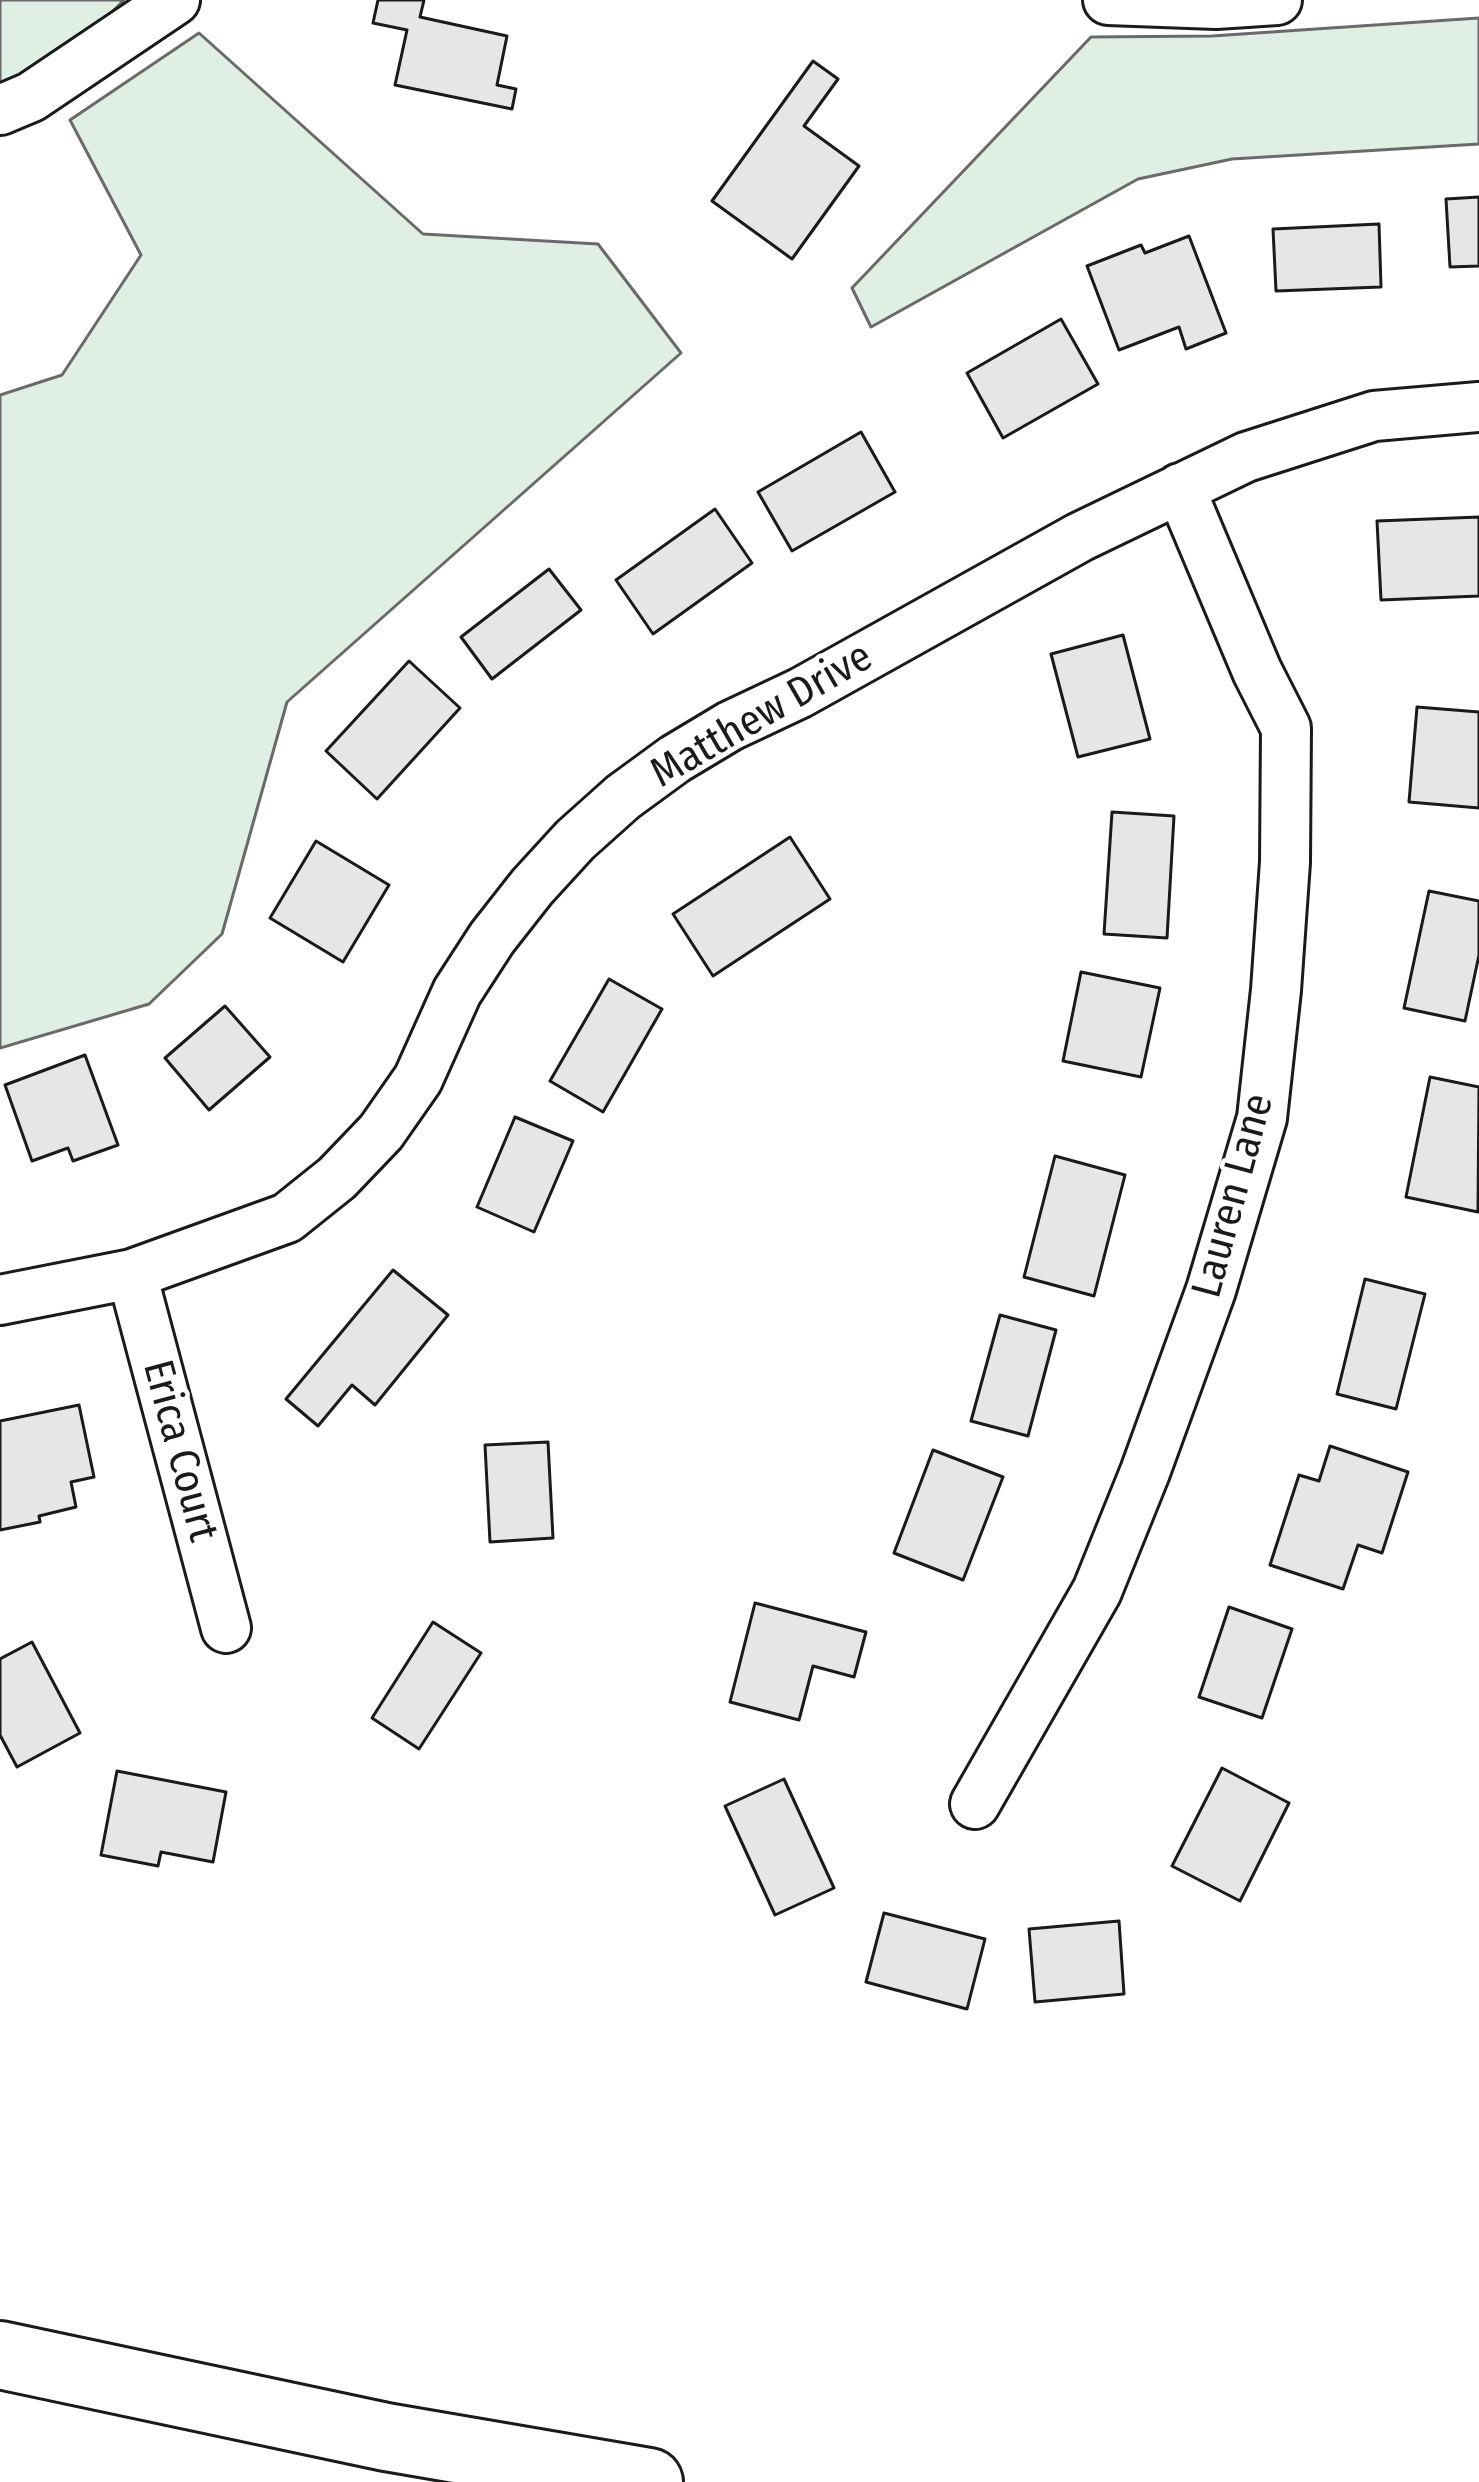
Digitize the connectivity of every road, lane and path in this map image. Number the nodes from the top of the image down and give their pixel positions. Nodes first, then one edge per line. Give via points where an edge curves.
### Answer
1 (175, 0) edge
2 (1108, 0) edge
3 (1277, 0) edge
4 (0, 110) edge
5 (1479, 407) edge
6 (1180, 488) junction
7 (132, 1274) junction
8 (0, 1300) edge
9 (226, 1628) dead end
10 (975, 1804) dead end
11 (0, 2355) edge
12 (649, 2482) edge

1 - 4 street via 32,97
2 - 3 street
5 - 6 street, Matthew Drive via 1374,416 1246,457
6 - 7 street, Matthew Drive via 730,726 623,797 492,938 418,1079 337,1178 287,1218
6 - 10 street, Lauren Lane via 1286,728 1285,862 1262,1118 1211,1290 1096,1591
7 - 8 street, Matthew Drive
7 - 9 street, Erica Court
11 - 12 highway via 386,2437

